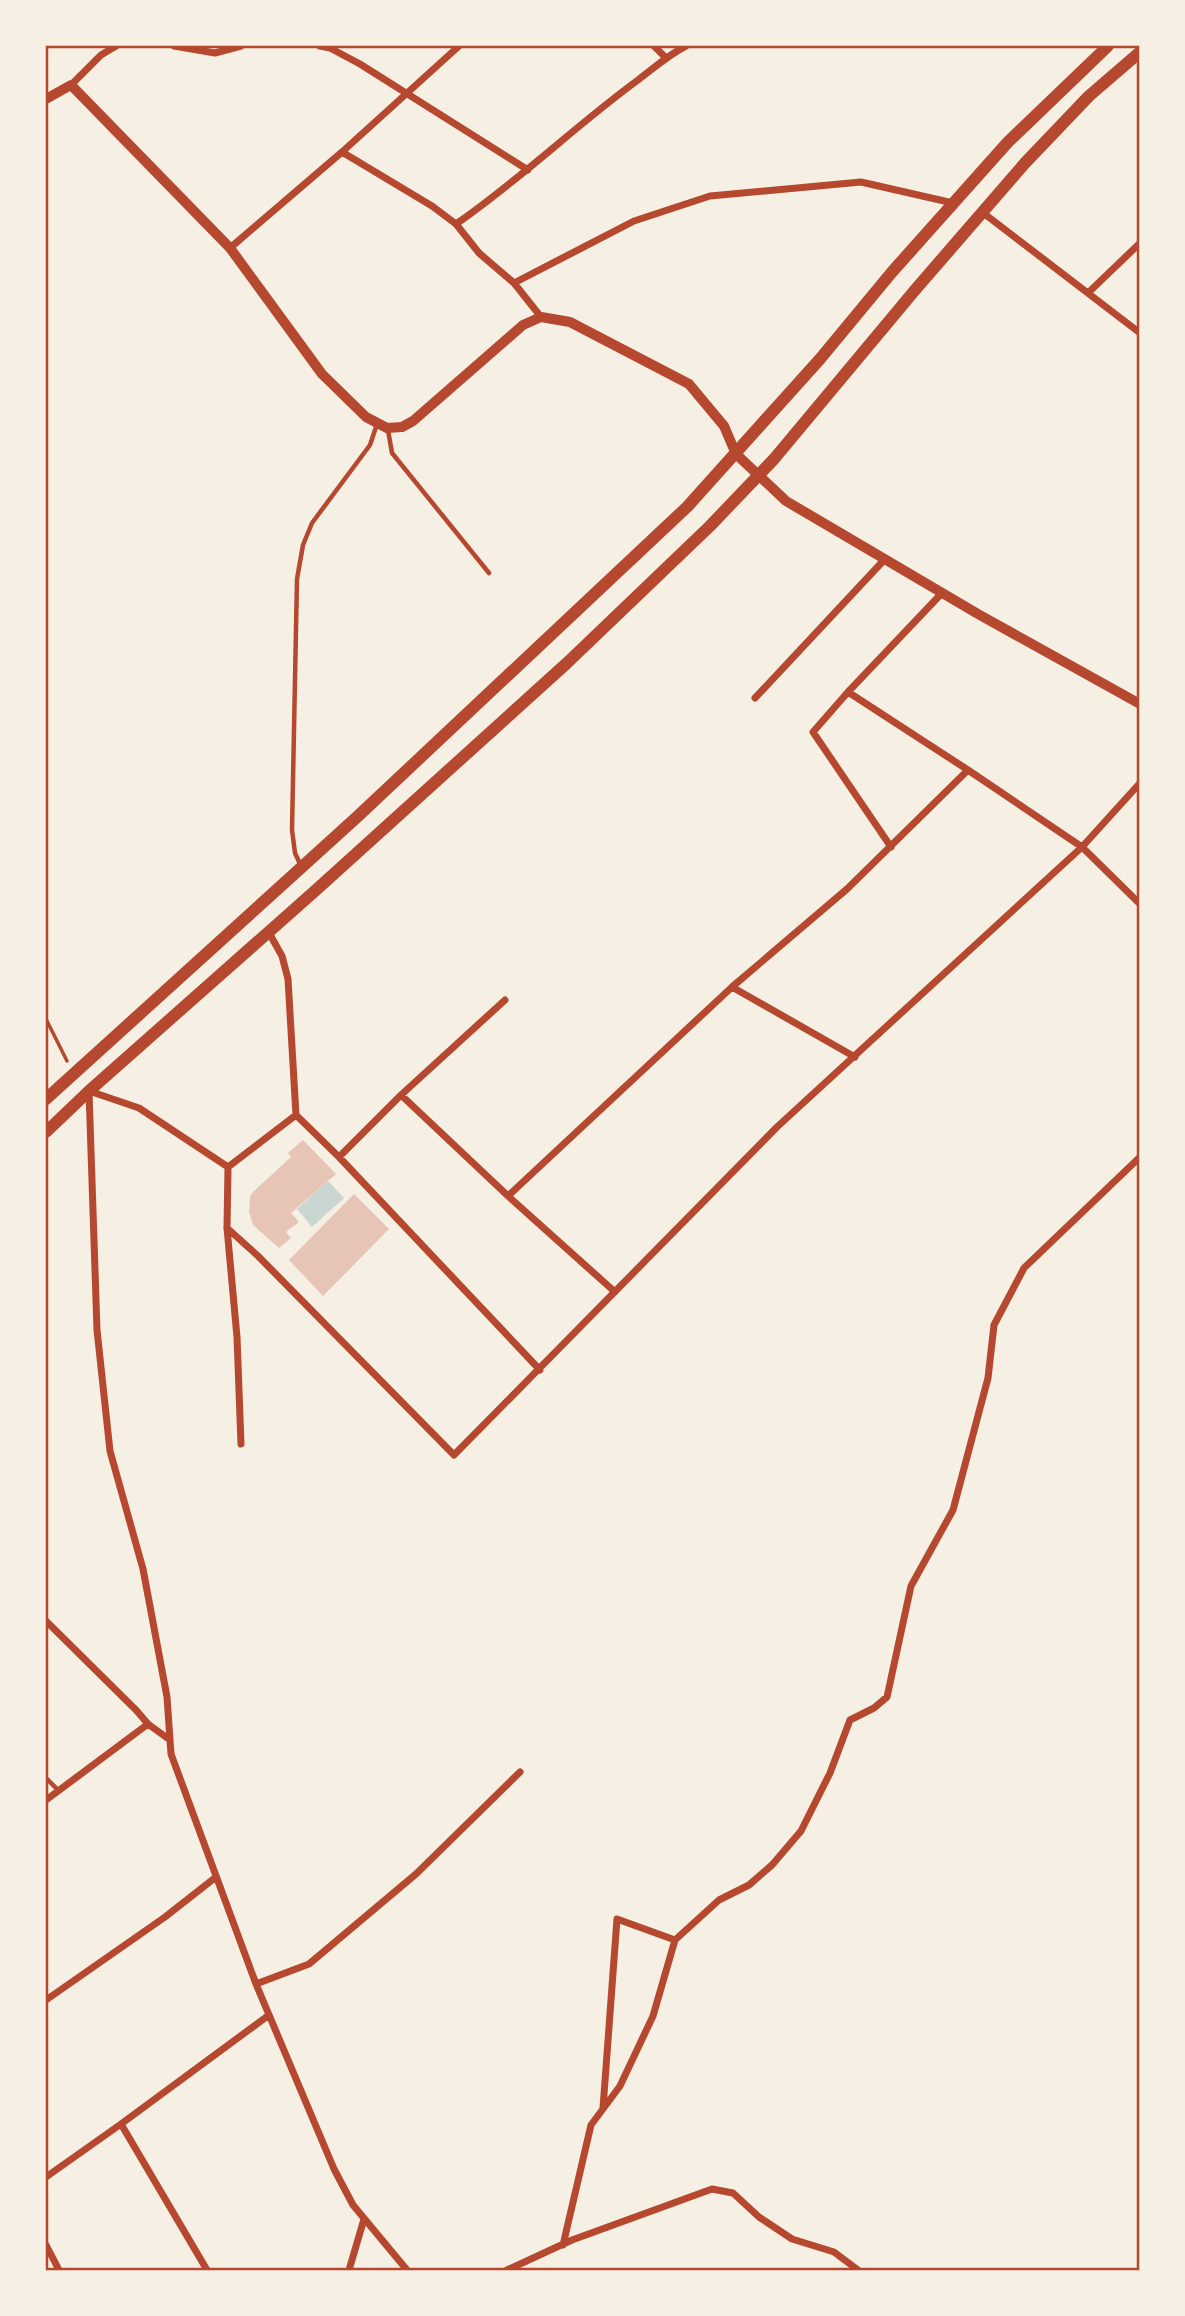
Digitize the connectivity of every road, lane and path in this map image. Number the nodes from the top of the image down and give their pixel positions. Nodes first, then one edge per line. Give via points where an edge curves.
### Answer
1 (116, 46) edge
2 (174, 46) edge
3 (241, 46) edge
4 (320, 46) edge
5 (458, 46) edge
6 (654, 46) edge
7 (686, 46) edge
8 (1108, 46) edge
9 (1139, 52) edge
10 (665, 57) junction
11 (71, 85) junction
12 (406, 92) junction
13 (46, 99) edge
14 (342, 152) junction
15 (528, 170) junction
16 (953, 204) junction
17 (982, 212) junction
18 (456, 224) junction
19 (1139, 243) edge
20 (230, 248) junction
21 (514, 283) junction
22 (1089, 292) junction
23 (541, 317) junction
24 (1139, 332) edge
25 (382, 426) junction
26 (736, 454) junction
27 (760, 476) junction
28 (885, 559) junction
29 (489, 573) dead end
30 (942, 593) junction
31 (848, 692) junction
32 (755, 698) dead end
33 (1139, 704) edge
34 (968, 770) junction
35 (1139, 783) edge
36 (891, 847) junction
37 (1082, 847) junction
38 (302, 867) junction
39 (1139, 904) edge
40 (268, 932) junction
41 (732, 987) junction
42 (505, 1000) dead end
43 (46, 1019) edge
44 (855, 1057) junction
45 (74, 1073) junction
46 (89, 1091) junction
47 (401, 1095) junction
48 (46, 1099) edge
49 (296, 1115) junction
50 (46, 1132) edge
51 (339, 1157) junction
52 (1139, 1157) edge
53 (228, 1167) junction
54 (508, 1196) junction
55 (227, 1228) junction
56 (615, 1292) junction
57 (540, 1370) junction
58 (241, 1444) dead end
59 (46, 1621) edge
60 (148, 1724) junction
61 (170, 1740) junction
62 (520, 1772) dead end
63 (46, 1779) edge
64 (59, 1792) junction
65 (46, 1800) edge
66 (216, 1877) junction
67 (676, 1940) junction
68 (256, 1984) junction
69 (46, 2000) edge
70 (269, 2015) junction
71 (603, 2109) junction
72 (121, 2124) junction
73 (46, 2177) edge
74 (364, 2219) junction
75 (46, 2245) edge
76 (563, 2245) junction
77 (59, 2270) edge
78 (207, 2270) edge
79 (349, 2270) edge
80 (408, 2270) edge
81 (507, 2270) edge
82 (858, 2270) edge

1 - 11 street
2 - 3 street via 215,53
4 - 12 street
5 - 12 street
6 - 10 street
7 - 10 street
8 - 16 main road via 1008,142
9 - 17 main road via 1089,96
10 - 15 street
11 - 13 street
11 - 20 street
12 - 14 street
12 - 15 street
14 - 18 street
14 - 20 street
15 - 18 street
16 - 21 street via 861,182 710,196 634,221
16 - 26 main road
17 - 22 street
17 - 27 main road
18 - 21 street via 479,254
19 - 22 street
20 - 25 street via 323,374 366,417
21 - 23 street
22 - 24 street
23 - 25 street via 523,325 413,421 402,427
23 - 26 street via 570,322 689,384 724,426
25 - 29 lane via 392,453
25 - 38 lane via 312,523 303,545 297,579 292,831
26 - 27 street
26 - 38 main road via 687,507
27 - 28 street via 786,500
27 - 40 main road via 567,663
28 - 30 street
28 - 32 street
30 - 31 street
30 - 33 street
31 - 34 street
31 - 36 street via 813,732
34 - 36 street
34 - 37 street
35 - 37 street
36 - 41 street
37 - 39 street
37 - 44 street
38 - 45 main road
40 - 46 main road
40 - 49 street via 288,979
41 - 44 street
41 - 54 street
42 - 47 street
43 - 45 path
44 - 56 street via 777,1127
45 - 48 main road
46 - 50 main road
46 - 53 street via 139,1108
46 - 61 street via 97,1330 110,1451 143,1569 167,1697
47 - 51 street
47 - 54 street
49 - 51 street
49 - 53 street
51 - 57 street
52 - 67 street via 1024,1268 995,1325 988,1378 953,1510 911,1586 887,1697 850,1720 801,1831 772,1865 749,1885 719,1900
53 - 55 street
54 - 56 street
55 - 57 street via 454,1455
55 - 58 street
56 - 57 street
59 - 60 street
60 - 61 street
60 - 64 street
61 - 66 street via 171,1754
62 - 68 street via 416,1874 309,1964
63 - 64 lane
64 - 65 street
66 - 68 street
66 - 69 street
67 - 71 street via 653,2016 620,2086
67 - 71 street via 617,1919
68 - 70 street
70 - 72 street
70 - 74 street via 334,2169
71 - 76 street via 591,2125
72 - 73 street
72 - 78 street
74 - 79 street
74 - 80 street
75 - 77 street
76 - 81 street
76 - 82 street via 712,2189 733,2193 792,2239 834,2252

